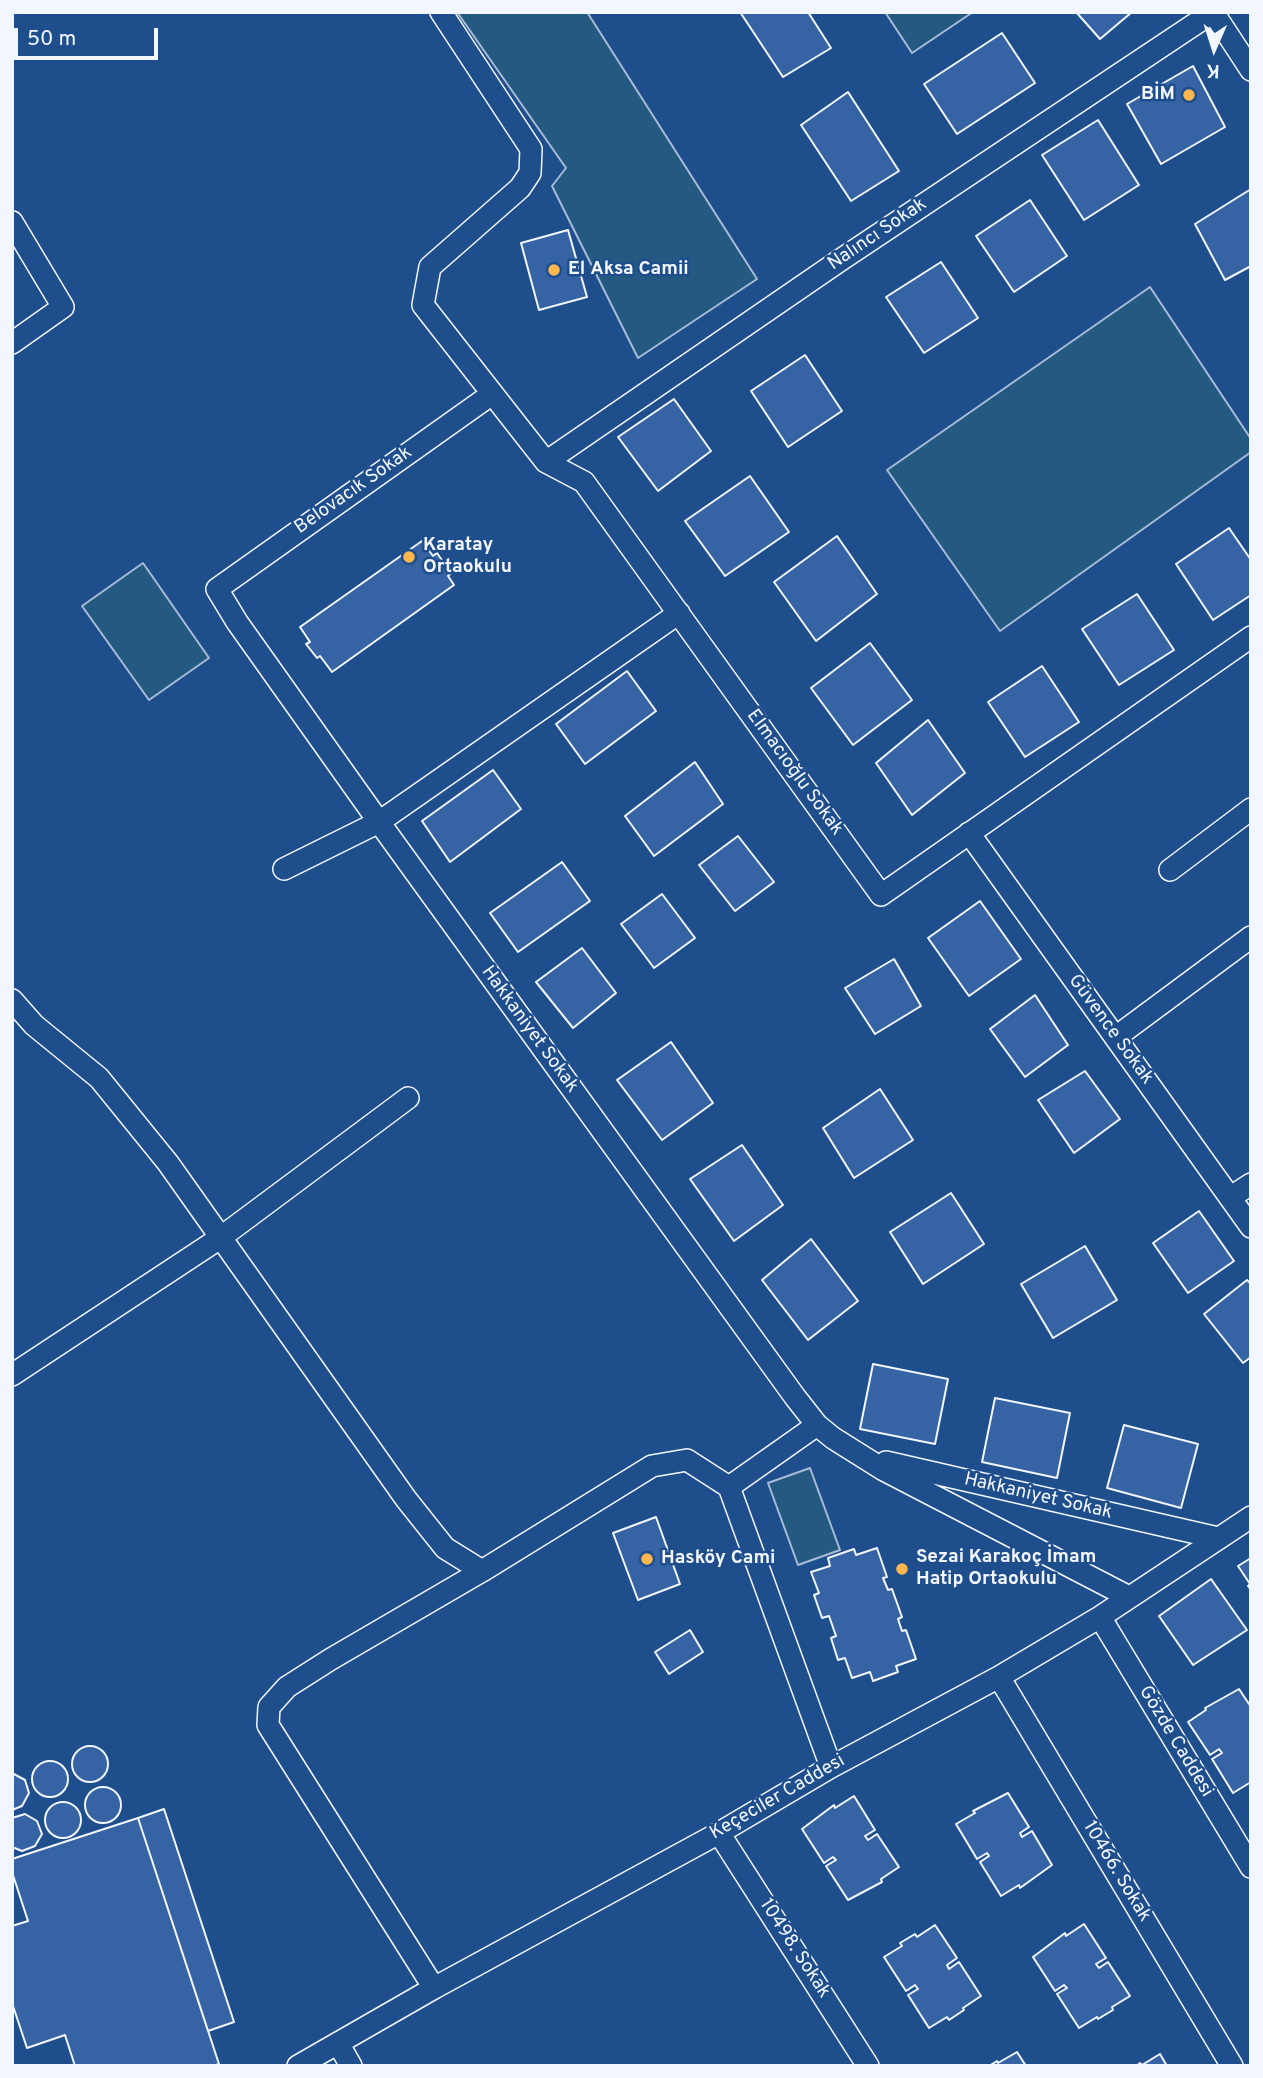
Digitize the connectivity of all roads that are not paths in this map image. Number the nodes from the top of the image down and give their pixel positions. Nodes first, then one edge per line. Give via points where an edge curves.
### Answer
1 (441, 12) edge
2 (1213, 12) edge
3 (1251, 70) edge
4 (12, 222) edge
5 (12, 343) edge
6 (492, 394) junction
7 (545, 462) junction
8 (217, 589) joint
9 (679, 613) junction
10 (1251, 637) edge
11 (1251, 809) edge
12 (379, 822) junction
13 (969, 833) junction
14 (284, 869) dead end
15 (1170, 870) dead end
16 (1251, 937) edge
17 (12, 1000) edge
18 (1116, 1037) junction
19 (408, 1098) dead end
20 (1251, 1184) edge
21 (1231, 1197) junction
22 (1251, 1227) edge
23 (220, 1238) junction
24 (12, 1375) edge
25 (817, 1425) junction
26 (859, 1455) junction
27 (729, 1488) junction
28 (1251, 1517) edge
29 (1218, 1538) junction
30 (482, 1570) junction
31 (1129, 1597) junction
32 (1100, 1617) junction
33 (999, 1677) junction
34 (831, 1766) junction
35 (719, 1833) junction
36 (1251, 1867) edge
37 (434, 1988) junction
38 (338, 2043) junction
39 (298, 2066) edge
40 (351, 2066) edge
41 (868, 2066) edge
42 (1232, 2066) edge

1 - 6 street, Elmacıoğlu Sokak via 531,149 530,173 520,188 430,267 423,305
2 - 3 street
2 - 7 street, Nalıncı Sokak
4 - 5 street via 63,307
6 - 7 street, Elmacıoğlu Sokak
6 - 8 street, Belovacık Sokak
7 - 9 street, Elmacıoğlu Sokak via 584,482
8 - 12 street, Hakkaniyet Sokak
9 - 12 street
9 - 13 street, Elmacıoğlu Sokak via 881,895
10 - 13 street, Elmacıoğlu Sokak
11 - 15 street
12 - 14 street
12 - 25 street, Hakkaniyet Sokak
13 - 18 street, Güvence Sokak
16 - 18 street
17 - 23 street via 34,1026 99,1078 168,1163
18 - 21 street, Güvence Sokak
19 - 23 street
20 - 21 street
21 - 22 street, Güvence Sokak
23 - 24 street
23 - 30 street via 405,1499 445,1548
25 - 26 street, Hakkaniyet Sokak
25 - 27 street
26 - 29 street, Hakkaniyet Sokak
26 - 31 street, Hakkaniyet Sokak
27 - 30 street via 687,1460 652,1466
27 - 34 street
28 - 29 street, Keçeciler Caddesi
29 - 31 street, Keçeciler Caddesi
30 - 37 street via 287,1687 269,1707 268,1725
31 - 32 street, Keçeciler Caddesi
32 - 33 street, Keçeciler Caddesi
32 - 36 street, Gözde Caddesi
33 - 34 street, Keçeciler Caddesi
33 - 42 street, 10466. Sokak
34 - 35 street, Keçeciler Caddesi
35 - 37 street, Keçeciler Caddesi
35 - 41 street, 10498. Sokak
37 - 38 street, Keçeciler Caddesi
38 - 39 street, Keçeciler Caddesi
38 - 40 street

